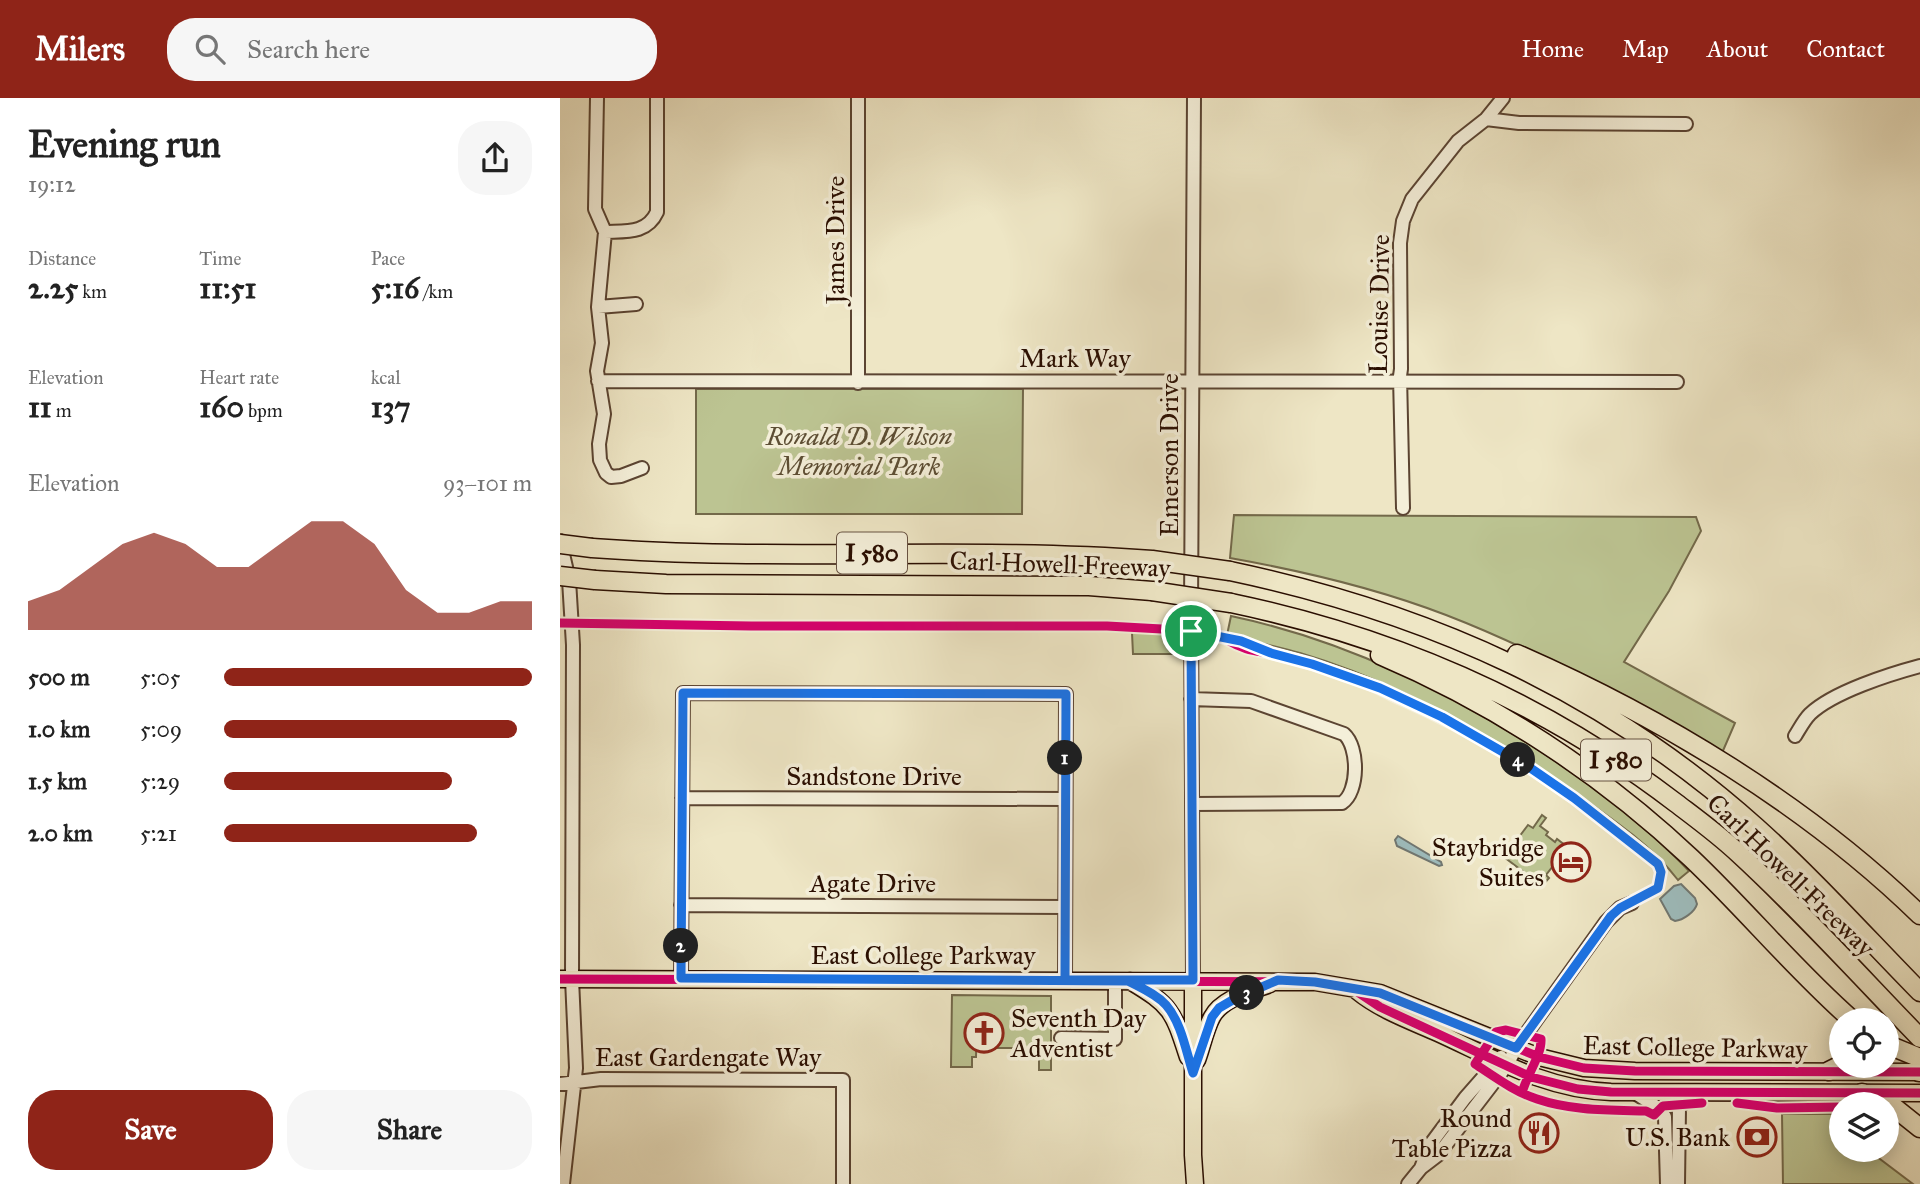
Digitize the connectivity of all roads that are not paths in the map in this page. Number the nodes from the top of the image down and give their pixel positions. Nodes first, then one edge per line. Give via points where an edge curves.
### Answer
1 (597, 98) edge
2 (657, 98) edge
3 (858, 98) edge
4 (1194, 98) edge
5 (1503, 98) edge
6 (1486, 119) junction
7 (1686, 124) dead end
8 (605, 232) junction
9 (636, 304) dead end
10 (598, 307) junction
11 (598, 381) junction
12 (1192, 381) junction
13 (1677, 382) dead end
14 (858, 383) junction
15 (1400, 383) junction
16 (642, 468) dead end
17 (1403, 508) dead end
18 (560, 543) edge
19 (560, 576) edge
20 (1334, 595) junction
21 (1262, 610) junction
22 (1920, 666) edge
23 (1191, 699) junction
24 (566, 728) edge
25 (1795, 736) dead end
26 (682, 798) junction
27 (1065, 799) junction
28 (1192, 804) junction
29 (1632, 903) dead end
30 (681, 905) junction
31 (1065, 907) junction
32 (1920, 915) edge
33 (681, 978) junction
34 (566, 979) edge
35 (1065, 980) junction
36 (1122, 980) junction
37 (1193, 980) junction
38 (1278, 980) junction
39 (1357, 991) junction
40 (1920, 992) edge
41 (1831, 1001) junction
42 (1836, 1008) edge
43 (1839, 1008) edge
44 (1060, 1038) dead end
45 (1920, 1038) edge
46 (1516, 1048) junction
47 (1899, 1050) edge
48 (1920, 1059) edge
49 (1502, 1063) junction
50 (1829, 1068) edge
51 (1899, 1071) edge
52 (1920, 1072) edge
53 (1193, 1073) junction
54 (574, 1082) junction
55 (560, 1084) edge
56 (1635, 1092) junction
57 (1697, 1093) junction
58 (1829, 1093) edge
59 (1899, 1093) edge
60 (1920, 1093) edge
61 (1899, 1111) edge
62 (1920, 1128) edge
63 (563, 1184) edge
64 (843, 1184) edge
65 (1195, 1184) edge
66 (1408, 1184) edge
67 (1667, 1184) edge
68 (1678, 1184) edge

1 - 8 street via 596,209
2 - 8 street via 657,212 645,228
3 - 14 street, James Drive
4 - 12 street, Emerson Drive
5 - 6 street, Louise Drive
6 - 7 street via 1519,124
6 - 15 street, Louise Drive via 1458,141 1416,190 1403,221
8 - 10 street
9 - 10 street
10 - 11 street via 602,343
11 - 14 street, Mark Way
11 - 16 street via 604,414 601,465 611,477
12 - 14 street, Mark Way
12 - 15 street, Mark Way
12 - 23 street, Emerson Drive
13 - 15 street, Mark Way
15 - 17 street, Louise Drive
18 - 20 highway, Carl Howell Freeway / I 580, bridge via 683,553 1088,555 1230,571
18 - 24 street via 573,645
19 - 21 highway, Carl Howell Freeway / I 580, bridge via 679,584 1089,586
20 - 32 highway via 1447,625 1538,663 1638,715 1790,807 1850,852
20 - 40 highway, Carl Howell Freeway / I 580 via 1479,649 1581,700 1646,741 1785,853
21 - 41 highway via 1338,636 1432,678 1567,759 1678,846
21 - 45 highway, Carl Howell Freeway / I 580 via 1339,630 1450,669 1508,696 1638,773 1737,852
22 - 25 street via 1826,703 1809,715
23 - 28 street, Emerson Drive
23 - 28 street via 1256,703 1344,734 1354,750 1353,790 1342,803
24 - 34 street
26 - 27 street, Sandstone Drive
26 - 27 street via 683,693 1066,694
26 - 30 street
27 - 31 street
28 - 37 street, Emerson Drive
29 - 46 street via 1606,922
30 - 31 street, Agate Drive
30 - 33 street
31 - 35 street
33 - 34 main road, East College Parkway
33 - 35 main road, East College Parkway
34 - 54 street
35 - 36 main road, East College Parkway
36 - 37 main road, East College Parkway
36 - 44 street via 1115,1039
36 - 53 main road via 1166,1006
37 - 38 main road, East College Parkway
37 - 53 main road
38 - 39 main road, East College Parkway
38 - 53 main road via 1219,1008
39 - 46 main road, East College Parkway via 1380,993
39 - 49 main road, East College Parkway via 1380,1007
41 - 42 highway
41 - 43 highway
46 - 49 street
46 - 50 main road, East College Parkway via 1561,1063 1605,1070
47 - 48 highway
49 - 56 main road, East College Parkway via 1566,1087
49 - 66 street via 1438,1155
51 - 52 main road, East College Parkway
53 - 65 main road
54 - 55 street, East Gardengate Way
54 - 63 street
54 - 64 street, East Gardengate Way via 843,1080
56 - 57 main road, East College Parkway
56 - 67 street via 1665,1116
57 - 58 main road, East College Parkway
57 - 68 street via 1679,1109
59 - 60 main road, East College Parkway
61 - 62 highway

